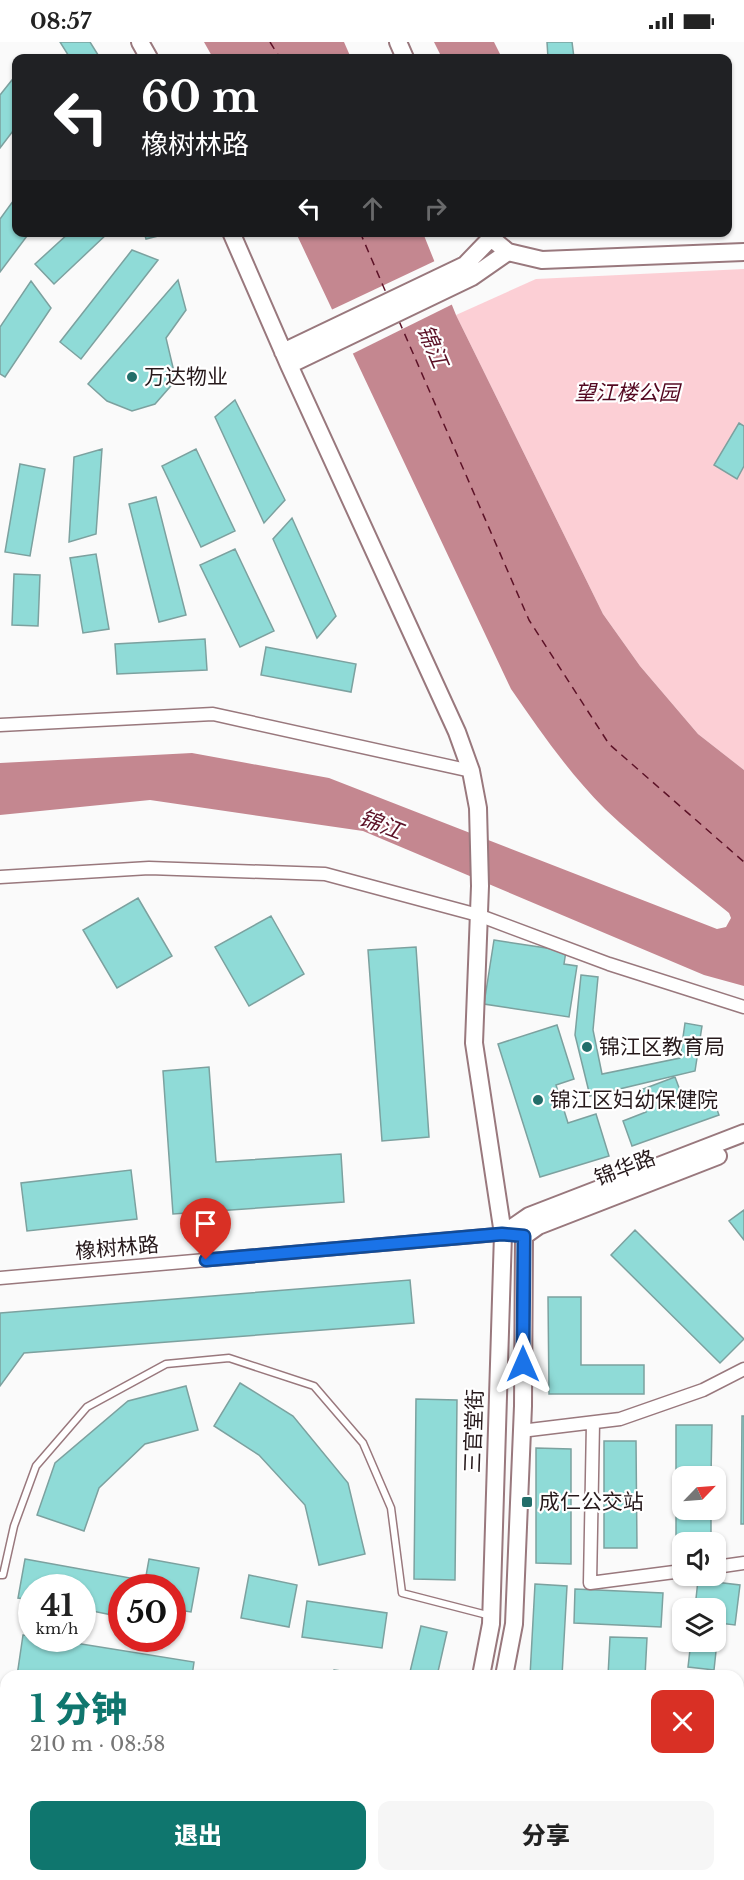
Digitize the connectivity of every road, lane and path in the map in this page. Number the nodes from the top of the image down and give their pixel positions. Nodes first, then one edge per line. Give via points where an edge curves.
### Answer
1 (233, 237) edge
2 (489, 237) edge
3 (492, 237) edge
4 (508, 252) junction
5 (744, 252) edge
6 (469, 271) junction
7 (286, 359) junction
8 (0, 725) edge
9 (471, 771) junction
10 (0, 877) edge
11 (478, 915) junction
12 (744, 1007) edge
13 (744, 1133) edge
14 (744, 1146) edge
15 (502, 1234) junction
16 (524, 1236) junction
17 (0, 1278) edge
18 (744, 1369) edge
19 (592, 1423) junction
20 (521, 1431) junction
21 (744, 1563) edge
22 (726, 1566) edge
23 (672, 1572) edge
24 (0, 1575) edge
25 (491, 1616) junction
26 (482, 1670) edge
27 (505, 1670) edge

1 - 7 street, 三官堂街
2 - 6 street
3 - 4 street
4 - 5 street via 542,260
4 - 6 street
6 - 7 street
7 - 9 street, 三官堂街 via 457,732
8 - 9 street via 213,714
9 - 11 street, 三官堂街 via 478,808
10 - 11 street via 149,868 325,874
11 - 12 street via 609,964
11 - 15 street, 三官堂街 via 474,1042
13 - 15 street via 529,1216
14 - 16 street, 锦华路 via 538,1226
15 - 16 street, 橡树林路
15 - 17 street, 橡树林路
15 - 25 street, 三官堂街
16 - 20 street
18 - 19 street via 704,1390 620,1419
19 - 20 street
19 - 23 street via 590,1583
20 - 27 street via 514,1624
21 - 22 street
24 - 25 lane via 36,1466 87,1407 166,1364 228,1358 314,1386 363,1443 391,1508 402,1593
25 - 26 street, 三官堂街

